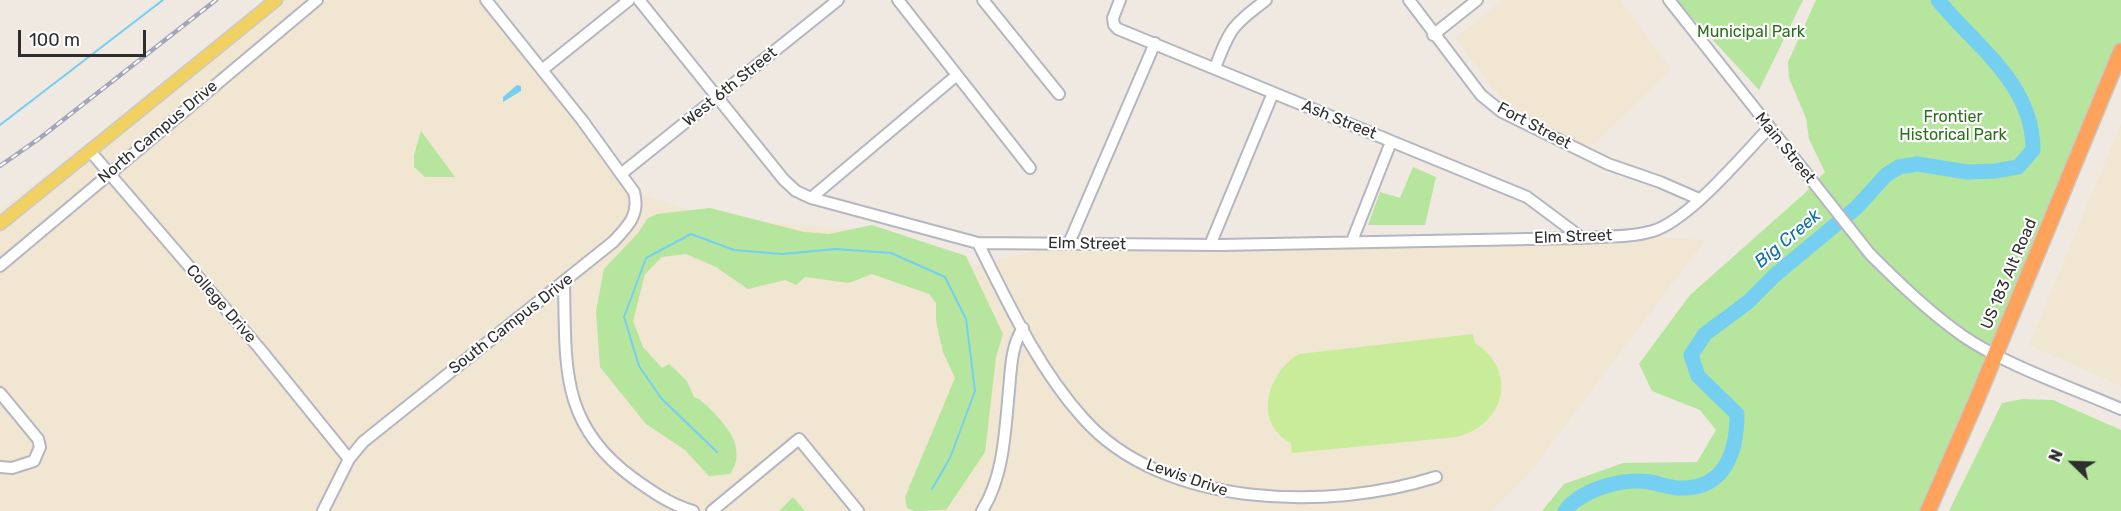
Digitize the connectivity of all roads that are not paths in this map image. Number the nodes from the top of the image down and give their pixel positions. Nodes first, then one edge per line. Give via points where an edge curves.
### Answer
1 (276, 0) edge
2 (317, 0) edge
3 (486, 0) edge
4 (629, 0) edge
5 (639, 0) edge
6 (838, 0) edge
7 (898, 0) edge
8 (983, 0) edge
9 (1120, 0) edge
10 (1266, 0) edge
11 (1409, 0) edge
12 (1477, 0) edge
13 (1669, 0) edge
14 (1433, 35) junction
15 (1155, 43) junction
16 (2121, 51) edge
17 (1215, 68) junction
18 (542, 70) junction
19 (957, 75) junction
20 (1273, 93) junction
21 (1059, 94) dead end
22 (717, 97) junction
23 (1769, 128) junction
24 (1391, 142) junction
25 (90, 151) junction
26 (1030, 168) dead end
27 (109, 173) junction
28 (621, 174) junction
29 (811, 198) junction
30 (1699, 199) junction
31 (0, 224) edge
32 (1582, 238) junction
33 (1352, 241) junction
34 (978, 243) junction
35 (1068, 243) junction
36 (1210, 245) junction
37 (0, 266) edge
38 (564, 283) junction
39 (1023, 328) junction
40 (1995, 354) junction
41 (0, 393) edge
42 (2121, 409) edge
43 (349, 459) junction
44 (0, 467) edge
45 (1436, 477) dead end
46 (323, 511) edge
47 (693, 511) edge
48 (712, 511) edge
49 (858, 511) edge
50 (982, 511) edge
51 (1928, 511) edge

1 - 25 main road, North Campus Drive
2 - 27 street, North Campus Drive
3 - 18 street, South Campus Drive
4 - 18 street
5 - 22 street, Elm Street
6 - 22 street, West 6th Street
7 - 19 street
8 - 21 street
9 - 15 street, Ash Street via 1114,25
10 - 17 street via 1235,24
11 - 14 street, Fort Street
12 - 14 street
13 - 23 street, Main Street
14 - 30 street, Fort Street via 1481,95 1502,112 1608,164
15 - 17 street, Ash Street
15 - 35 street
16 - 40 highway, US 183 Alt Road
17 - 20 street, Ash Street
18 - 28 street, South Campus Drive
19 - 26 street
19 - 29 street
20 - 24 street, Ash Street
20 - 36 street
22 - 28 street, West 6th Street
22 - 29 street, Elm Street via 784,180
23 - 30 street, Elm Street
23 - 40 street, Main Street via 1870,254 1947,324
24 - 32 street, Ash Street via 1527,197
24 - 33 street
25 - 27 street, College Drive
25 - 31 main road, North Campus Drive
27 - 37 street, North Campus Drive
27 - 43 street, College Drive
28 - 38 street, South Campus Drive via 634,192 636,214 614,242
29 - 34 street, Elm Street
30 - 32 street, Elm Street via 1673,222 1654,231
32 - 33 street, Elm Street
33 - 36 street, Elm Street
34 - 35 street, Elm Street
34 - 39 street, Lewis Drive
35 - 36 street, Elm Street
38 - 43 street, South Campus Drive via 363,442
38 - 47 street via 566,367 575,409 586,431 626,473
39 - 45 street, Lewis Drive via 1084,420 1131,458 1168,476 1267,500 1352,495 1410,487
39 - 50 street via 1016,338 1012,360 996,485
40 - 42 street, Main Street
40 - 51 highway, US 183 Alt Road
41 - 44 street via 38,439 40,447 34,461 12,468
43 - 46 street, South Campus Drive
48 - 49 street via 799,439

